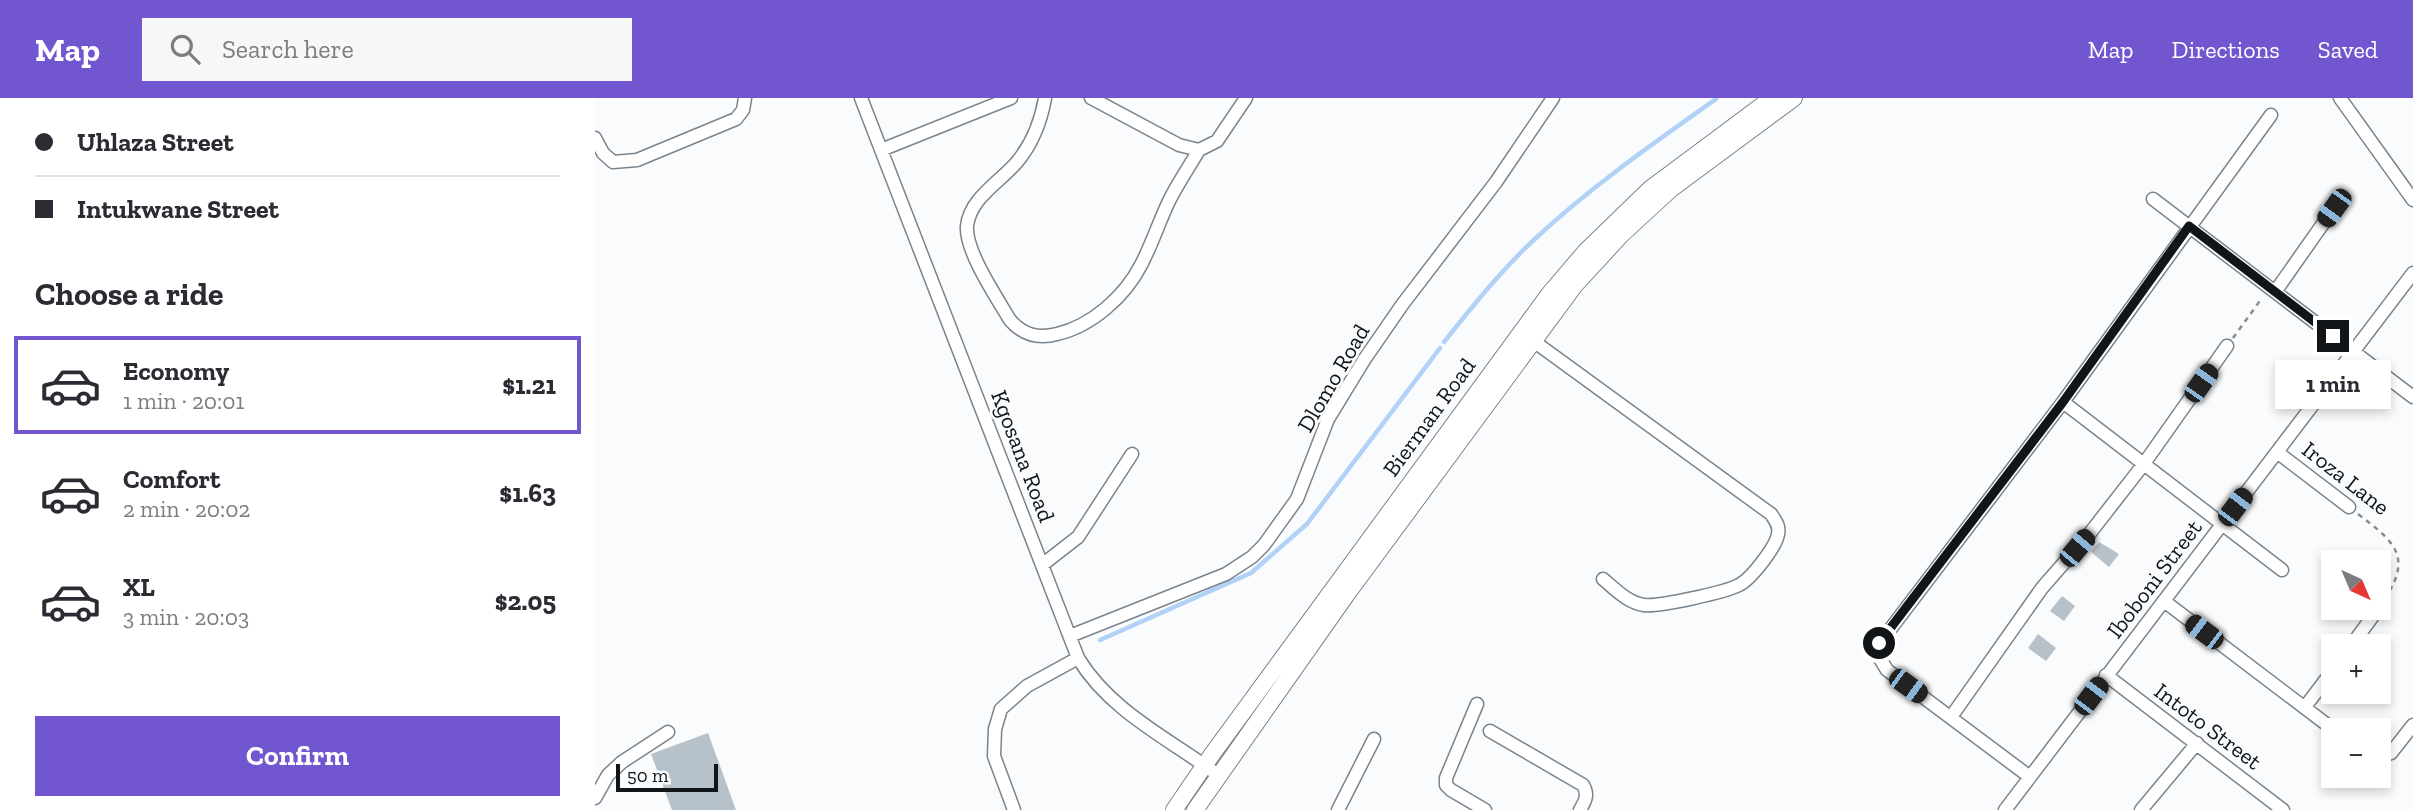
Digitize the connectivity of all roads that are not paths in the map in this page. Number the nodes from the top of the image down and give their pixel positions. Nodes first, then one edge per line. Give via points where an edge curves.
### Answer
1 (745, 98) edge
2 (861, 98) edge
3 (1011, 98) edge
4 (1045, 98) edge
5 (1091, 98) edge
6 (1246, 98) edge
7 (1553, 98) edge
8 (1772, 98) edge
9 (1794, 98) edge
10 (2340, 98) edge
11 (2271, 115) dead end
12 (595, 138) edge
13 (881, 150) junction
14 (1199, 150) junction
15 (2153, 199) dead end
16 (2413, 200) edge
17 (2334, 208) dead end
18 (2189, 226) junction
19 (2413, 273) edge
20 (2272, 289) junction
21 (1532, 340) junction
22 (2227, 346) road end
23 (2353, 351) junction
24 (2413, 397) edge
25 (2063, 402) junction
26 (2277, 452) junction
27 (1132, 454) dead end
28 (2143, 465) junction
29 (2349, 507) road end
30 (2221, 526) junction
31 (1042, 565) junction
32 (2282, 570) dead end
33 (1604, 579) dead end
34 (2164, 601) junction
35 (1070, 636) junction
36 (1078, 658) junction
37 (2106, 675) junction
38 (2321, 686) edge
39 (1477, 704) dead end
40 (2305, 707) junction
41 (1951, 717) junction
42 (2321, 720) edge
43 (2413, 725) edge
44 (1490, 731) dead end
45 (668, 732) dead end
46 (1374, 739) dead end
47 (2197, 743) junction
48 (2391, 753) edge
49 (1204, 765) junction
50 (1218, 775) junction
51 (2030, 777) junction
52 (595, 798) edge
53 (1197, 809) edge
54 (2280, 809) edge
55 (1014, 810) edge
56 (1174, 810) edge
57 (1338, 810) edge
58 (1485, 810) edge
59 (1580, 810) edge
60 (2005, 810) edge
61 (2141, 810) edge

1 - 12 street via 736,119 637,160 613,162
2 - 13 street, Kgosana Road
3 - 13 street
4 - 14 street via 1029,145 975,206 967,226 972,251 1010,320 1037,337 1074,329 1128,285
5 - 14 street via 1179,145
6 - 14 street via 1217,141
7 - 35 street, Dlomo Road via 1364,360 1328,419 1297,499 1264,545 1226,574
8 - 49 main road, Bierman Road via 1650,189 1550,293
9 - 21 main road, Bierman Road via 1671,189 1621,235
10 - 16 street
11 - 18 street
13 - 31 street, Kgosana Road
15 - 18 street
17 - 20 street
18 - 20 street
18 - 25 street
19 - 23 street, Iboboni Street
20 - 23 street
21 - 33 street via 1777,523 1775,543 1754,572 1728,589 1646,606
21 - 50 main road, Bierman Road
22 - 28 street
23 - 24 street
23 - 26 street, Iboboni Street
25 - 28 street
25 - 41 street via 1879,643 1879,657 1887,670
26 - 29 street, Iroza Lane
26 - 30 street, Iboboni Street
27 - 31 street via 1078,537
28 - 30 street
28 - 41 street via 2047,582
30 - 32 street
30 - 34 street, Iboboni Street
31 - 35 street, Kgosana Road
34 - 37 street, Iboboni Street
34 - 40 street
35 - 36 street, Kgosana Road
36 - 49 street, Kgosana Road via 1115,703
36 - 55 street via 1027,686 1001,709 994,757
37 - 47 street, Intoto Street
37 - 51 street, Iboboni Street
38 - 40 street
39 - 58 street via 1446,785
40 - 42 street
41 - 51 street
43 - 48 street
44 - 59 street via 1583,785 1587,791
45 - 52 street via 622,762
46 - 57 street
47 - 54 street, Intoto Street
47 - 61 street
49 - 50 street, Kgosana Road
49 - 56 main road, Bierman Road
50 - 53 main road, Bierman Road
51 - 60 street, Iboboni Street

